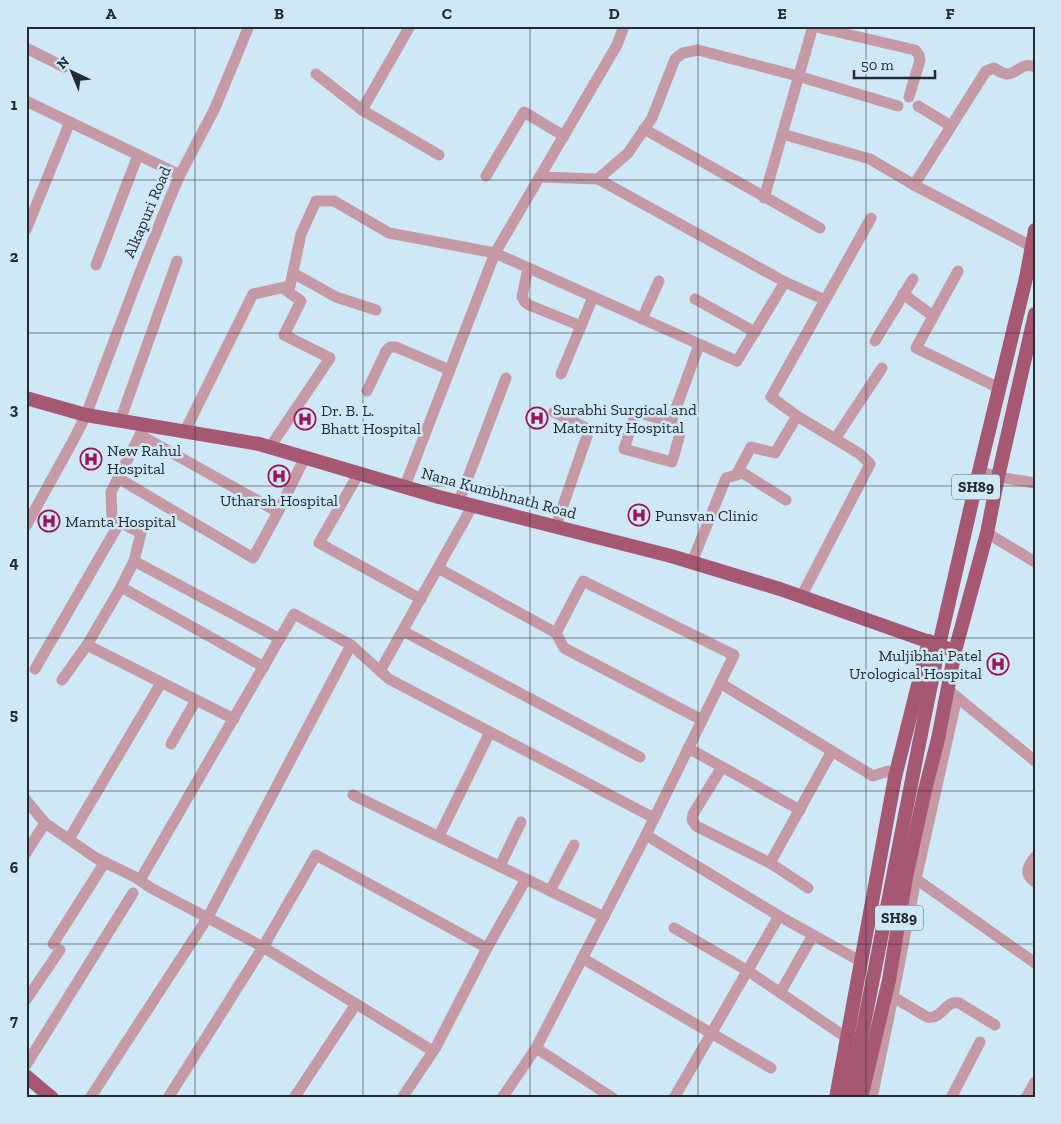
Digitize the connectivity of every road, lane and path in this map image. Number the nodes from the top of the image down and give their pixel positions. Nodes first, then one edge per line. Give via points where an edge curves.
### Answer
1 (250, 26) edge
2 (410, 26) edge
3 (624, 26) edge
4 (812, 26) edge
5 (26, 48) edge
6 (64, 67) dead end
7 (1035, 67) edge
8 (316, 74) dead end
9 (798, 76) junction
10 (909, 97) dead end
11 (26, 101) edge
12 (898, 106) dead end
13 (918, 106) dead end
14 (362, 110) junction
15 (70, 122) junction
16 (951, 126) junction
17 (644, 129) junction
18 (782, 134) junction
19 (564, 136) junction
20 (138, 155) junction
21 (439, 155) dead end
22 (180, 175) junction
23 (486, 176) dead end
24 (540, 177) junction
25 (598, 180) junction
26 (914, 184) junction
27 (764, 198) junction
28 (871, 218) dead end
29 (820, 228) dead end
30 (26, 230) edge
31 (1035, 230) edge
32 (1031, 246) junction
33 (495, 254) junction
34 (177, 261) dead end
35 (96, 265) dead end
36 (528, 268) junction
37 (958, 271) dead end
38 (293, 272) junction
39 (913, 279) dead end
40 (659, 281) dead end
41 (785, 282) junction
42 (284, 288) junction
43 (903, 294) junction
44 (593, 297) junction
45 (695, 299) dead end
46 (825, 300) junction
47 (376, 310) dead end
48 (1035, 314) edge
49 (934, 316) junction
50 (642, 319) junction
51 (581, 326) junction
52 (755, 332) junction
53 (875, 341) dead end
54 (699, 345) junction
55 (882, 368) dead end
56 (450, 370) junction
57 (561, 374) dead end
58 (506, 378) dead end
59 (999, 388) junction
60 (367, 391) dead end
61 (26, 398) edge
62 (554, 412) dead end
63 (86, 415) junction
64 (797, 416) junction
65 (120, 421) junction
66 (671, 422) junction
67 (143, 430) junction
68 (186, 432) junction
69 (835, 439) junction
70 (270, 447) junction
71 (305, 457) junction
72 (979, 471) junction
73 (359, 473) junction
74 (736, 475) junction
75 (998, 477) junction
76 (118, 478) junction
77 (1035, 483) edge
78 (405, 486) junction
79 (786, 500) dead end
80 (458, 501) junction
81 (473, 505) junction
82 (278, 512) junction
83 (120, 522) junction
84 (26, 526) edge
85 (556, 526) junction
86 (987, 533) junction
87 (134, 561) junction
88 (692, 562) junction
89 (1035, 562) edge
90 (438, 568) junction
91 (121, 587) junction
92 (801, 597) junction
93 (421, 599) junction
94 (403, 631) junction
95 (556, 633) junction
96 (280, 639) junction
97 (934, 643) junction
98 (88, 645) junction
99 (351, 646) junction
100 (955, 651) junction
101 (264, 667) junction
102 (35, 669) dead end
103 (380, 671) junction
104 (62, 680) dead end
105 (161, 683) junction
106 (720, 683) junction
107 (952, 693) junction
108 (196, 700) junction
109 (234, 719) junction
110 (702, 720) junction
111 (490, 732) junction
112 (171, 744) dead end
113 (688, 748) junction
114 (832, 751) junction
115 (640, 757) dead end
116 (1035, 761) edge
117 (722, 767) junction
118 (895, 777) junction
119 (353, 795) dead end
120 (26, 800) edge
121 (800, 810) junction
122 (654, 818) junction
123 (521, 822) dead end
124 (45, 823) junction
125 (646, 835) junction
126 (439, 836) junction
127 (69, 839) junction
128 (574, 845) dead end
129 (26, 853) edge
130 (1035, 857) edge
131 (105, 862) junction
132 (770, 863) junction
133 (500, 866) junction
134 (526, 879) junction
135 (916, 879) junction
136 (140, 880) junction
137 (1035, 882) edge
138 (808, 888) dead end
139 (550, 890) junction
140 (133, 893) dead end
141 (779, 916) junction
142 (208, 917) junction
143 (604, 917) junction
144 (674, 928) dead end
145 (813, 935) junction
146 (263, 946) junction
147 (488, 948) junction
148 (582, 958) junction
149 (860, 961) junction
150 (1035, 963) edge
151 (748, 971) junction
152 (780, 993) junction
153 (893, 997) junction
154 (26, 1000) edge
155 (356, 1004) junction
156 (995, 1025) dead end
157 (711, 1034) junction
158 (847, 1038) junction
159 (980, 1042) dead end
160 (536, 1048) junction
161 (433, 1051) junction
162 (26, 1065) edge
163 (771, 1068) dead end
164 (26, 1076) edge
165 (1035, 1082) edge
166 (606, 1096) edge
167 (678, 1097) edge
168 (52, 1098) edge
169 (90, 1098) edge
170 (168, 1098) edge
171 (294, 1098) edge
172 (402, 1098) edge
173 (502, 1098) edge
174 (836, 1098) edge
175 (849, 1098) edge
176 (860, 1098) edge
177 (872, 1098) edge
178 (951, 1098) edge
179 (1026, 1098) edge

1 - 22 street, Alkapuri Road via 215,108
2 - 14 street
3 - 19 street via 617,45
4 - 9 street
4 - 10 street via 915,50 920,60
5 - 6 street
7 - 16 street via 1024,66 1011,74 994,68 986,71
8 - 14 street
9 - 12 street
9 - 17 street via 698,50 683,53 675,59 652,118
9 - 18 street
11 - 15 street
13 - 16 street
14 - 21 street
15 - 20 street
15 - 30 street
16 - 26 street
17 - 25 street via 628,153
17 - 27 street
18 - 26 street via 870,159
18 - 27 street
19 - 23 street via 524,112
19 - 24 street
20 - 22 street
20 - 35 street
22 - 63 street, Alkapuri Road
24 - 25 street
24 - 33 street
25 - 41 street
26 - 32 street
27 - 29 street
28 - 46 street
31 - 32 main road, SH89
32 - 59 main road, SH89
33 - 36 street
33 - 38 street via 389,233 334,201 316,201 302,234
33 - 56 street
34 - 65 street
36 - 44 street
36 - 51 street via 522,297 525,302
37 - 49 street
38 - 42 street via 290,286
38 - 47 street via 336,297
39 - 43 street
40 - 50 street
41 - 46 street
41 - 52 street
42 - 68 street via 253,294
42 - 70 street via 301,301 284,335 330,358
43 - 49 street
43 - 53 street
44 - 50 street
44 - 51 street
45 - 52 street
46 - 64 street via 771,397
48 - 75 main road, SH89
49 - 59 street via 916,348
50 - 54 street
51 - 57 street
52 - 54 street via 737,361
54 - 66 street
55 - 69 street
56 - 60 street via 390,347
56 - 78 street
58 - 80 street
59 - 72 main road, SH89
61 - 63 main road, Nana Kumbhnath Road
62 - 85 street via 584,427 587,436
63 - 65 main road, Nana Kumbhnath Road
63 - 84 street, Alkapuri Road
64 - 69 street
64 - 74 street via 775,453 751,447
65 - 67 main road, Nana Kumbhnath Road
66 - 66 street via 636,412 624,449 672,462 680,434
67 - 68 main road, Nana Kumbhnath Road
67 - 76 street
67 - 82 street
68 - 70 main road, Nana Kumbhnath Road
69 - 92 street via 870,464
70 - 71 main road, Nana Kumbhnath Road
71 - 73 main road, Nana Kumbhnath Road
71 - 82 street
72 - 75 street
72 - 97 main road, SH89
73 - 78 main road, Nana Kumbhnath Road
73 - 93 street via 319,543
74 - 79 street via 743,473
74 - 88 street via 726,478
75 - 77 street
75 - 86 main road, SH89
76 - 82 street via 252,558
76 - 83 street via 111,492 112,518
78 - 80 main road, Nana Kumbhnath Road
80 - 81 main road, Nana Kumbhnath Road
81 - 85 main road, Nana Kumbhnath Road
81 - 90 street
83 - 87 street via 141,533
83 - 102 street
85 - 88 main road, Nana Kumbhnath Road
86 - 89 street
86 - 100 main road, SH89
87 - 91 street
87 - 96 street
88 - 92 main road, Nana Kumbhnath Road
90 - 93 street
90 - 95 street
91 - 98 street
91 - 101 street
92 - 97 main road, Nana Kumbhnath Road
93 - 94 street
94 - 103 street
94 - 115 street
95 - 106 street via 583,581 734,655
95 - 110 street via 564,648
96 - 99 street via 294,614
96 - 101 street
97 - 100 main road, Nana Kumbhnath Road
97 - 118 main road
97 - 175 main road, SH89 via 918,744
98 - 104 street
98 - 105 street
99 - 103 street
99 - 142 street
100 - 107 main road, SH89
101 - 109 street
103 - 111 street via 389,679
105 - 108 street
105 - 127 street
106 - 110 street
106 - 114 street
107 - 116 street
107 - 135 street
107 - 176 main road, SH89 via 925,790 889,980
108 - 109 street
108 - 112 street
109 - 136 street
110 - 113 street
111 - 122 street
111 - 126 street
113 - 117 street
113 - 122 street
114 - 118 street via 873,776 888,771
114 - 121 street
117 - 121 street
117 - 132 street via 692,820 696,826
118 - 149 main road
119 - 126 street
120 - 124 street
121 - 132 street
122 - 125 street
123 - 133 street
124 - 127 street
124 - 129 street
125 - 141 street
125 - 143 street
126 - 133 street
127 - 131 street
128 - 139 street
130 - 137 street via 1027,872
131 - 136 street
131 - 154 street
132 - 138 street
133 - 134 street
134 - 139 street
134 - 147 street
135 - 150 street
135 - 153 street
136 - 142 street
139 - 143 street
140 - 162 street
141 - 145 street
141 - 151 street
142 - 146 street
142 - 169 street
143 - 148 street
144 - 151 street
145 - 149 street
145 - 152 street
146 - 147 street via 316,855
146 - 155 street
146 - 170 street
147 - 161 street
148 - 157 street
148 - 160 street
149 - 158 main road
151 - 152 street
151 - 157 street
152 - 158 street
153 - 156 street via 933,1018 954,1002 959,1003
153 - 177 street
155 - 161 street
155 - 171 street
157 - 163 street
157 - 167 street
158 - 174 main road
159 - 178 street
160 - 166 street
160 - 173 street
161 - 172 street
164 - 168 main road
165 - 179 street

